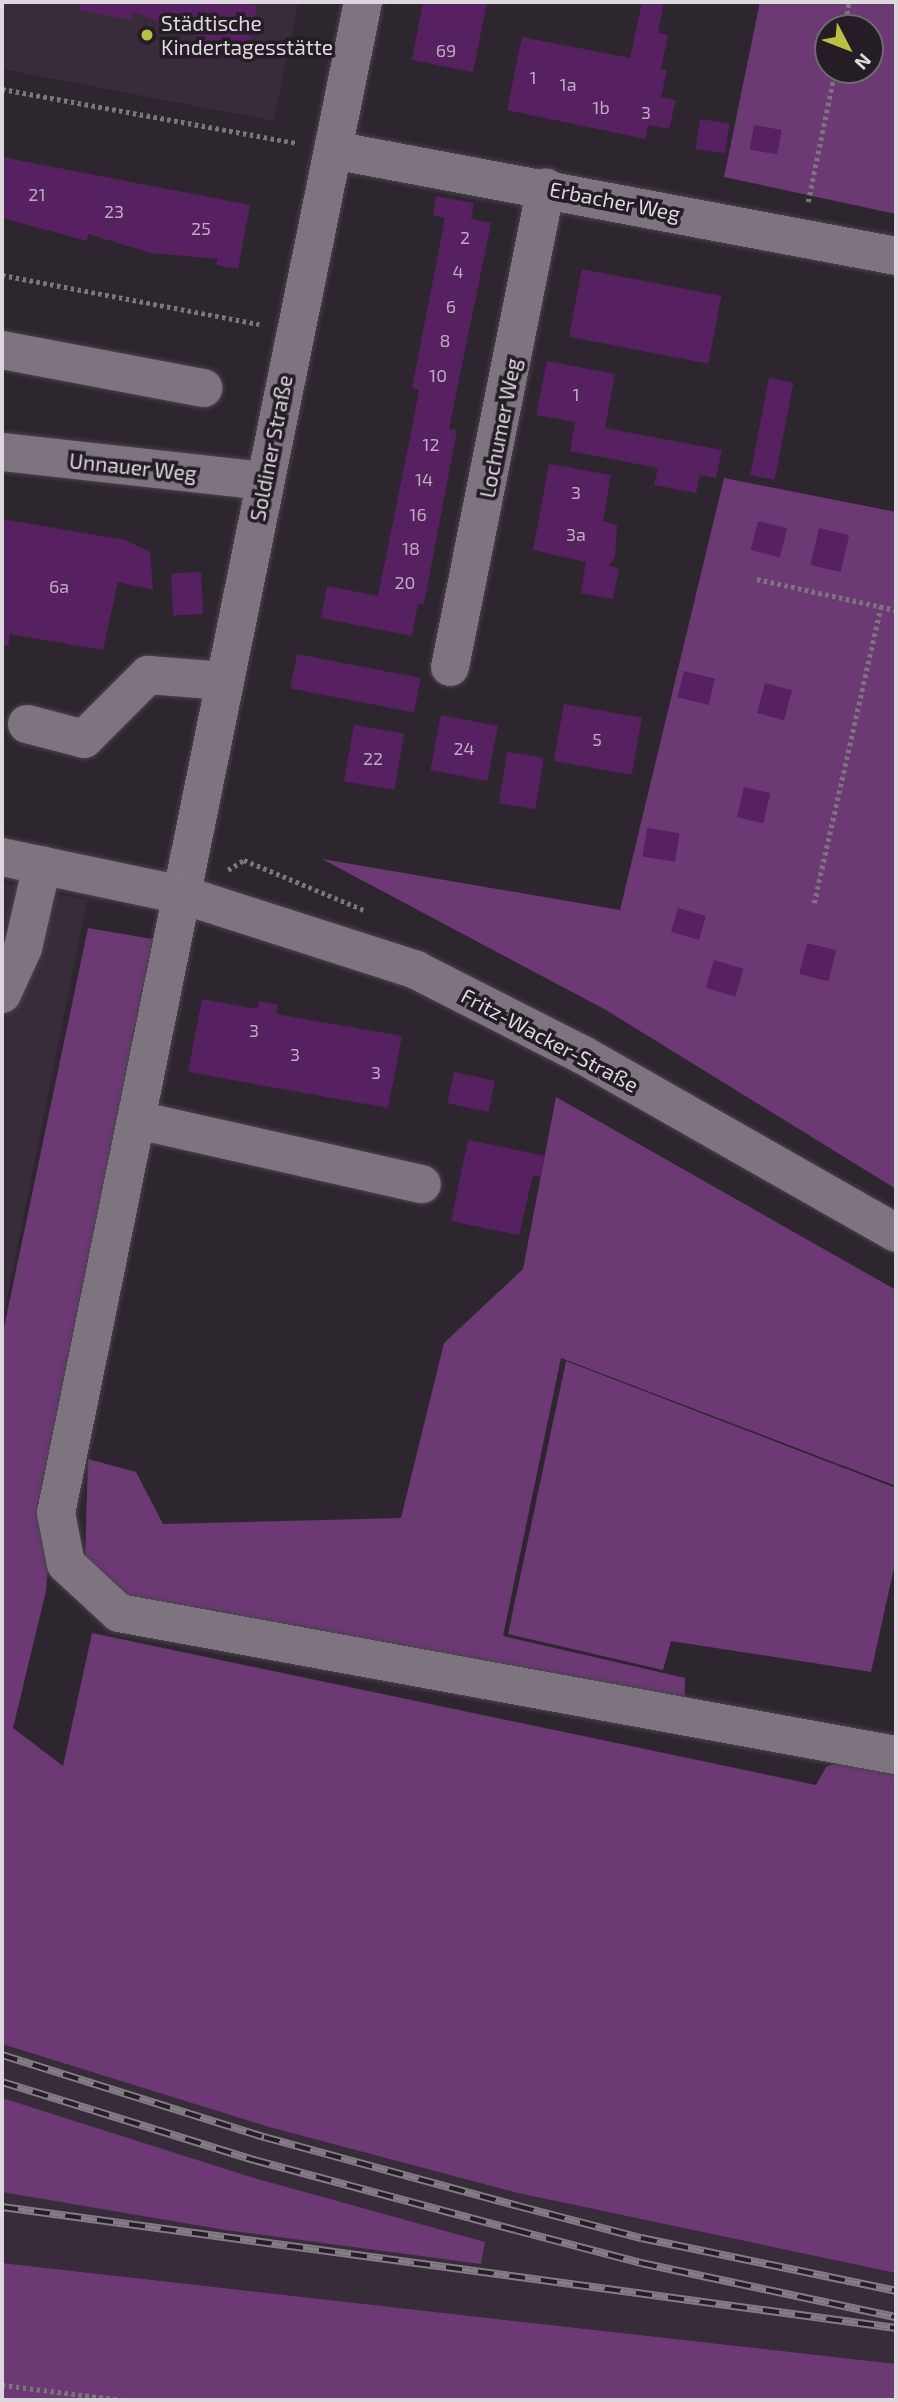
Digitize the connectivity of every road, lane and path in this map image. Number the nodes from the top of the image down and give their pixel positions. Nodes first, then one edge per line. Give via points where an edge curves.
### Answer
1 (363, 2) edge
2 (832, 84) edge
3 (2, 89) edge
4 (333, 150) junction
5 (546, 188) junction
6 (800, 237) junction
7 (896, 256) edge
8 (2, 275) edge
9 (294, 330) junction
10 (2, 350) edge
11 (203, 388) dead end
12 (2, 452) edge
13 (264, 481) junction
14 (757, 579) dead end
15 (881, 606) junction
16 (896, 610) edge
17 (450, 667) dead end
18 (225, 681) junction
19 (27, 724) dead end
20 (2, 857) edge
21 (41, 865) junction
22 (183, 895) junction
23 (814, 902) dead end
24 (2, 994) edge
25 (137, 1120) junction
26 (422, 1184) dead end
27 (896, 1233) edge
28 (896, 1755) edge
29 (2, 2385) edge
30 (122, 2400) edge

1 - 4 street, Soldiner Straße
2 - 6 path
3 - 4 path
4 - 5 street, Erbacher Weg
4 - 9 street, Soldiner Straße
5 - 6 street, Erbacher Weg
5 - 17 street, Lochumer Weg
6 - 7 street, Erbacher Weg
8 - 9 path
9 - 13 street, Soldiner Straße
10 - 11 street
12 - 13 street, Unnauer Weg
13 - 18 street, Soldiner Straße
14 - 15 path
15 - 16 path
15 - 23 path
18 - 19 street via 148,675 84,739
18 - 22 street, Soldiner Straße
20 - 21 street
21 - 22 street
21 - 24 street via 23,948
22 - 25 street, Soldiner Straße
22 - 27 street, Fritz-Wacker-Straße via 416,970 583,1055
25 - 26 street
25 - 28 street, Soldiner Straße via 56,1513 66,1564 119,1613
29 - 30 path

